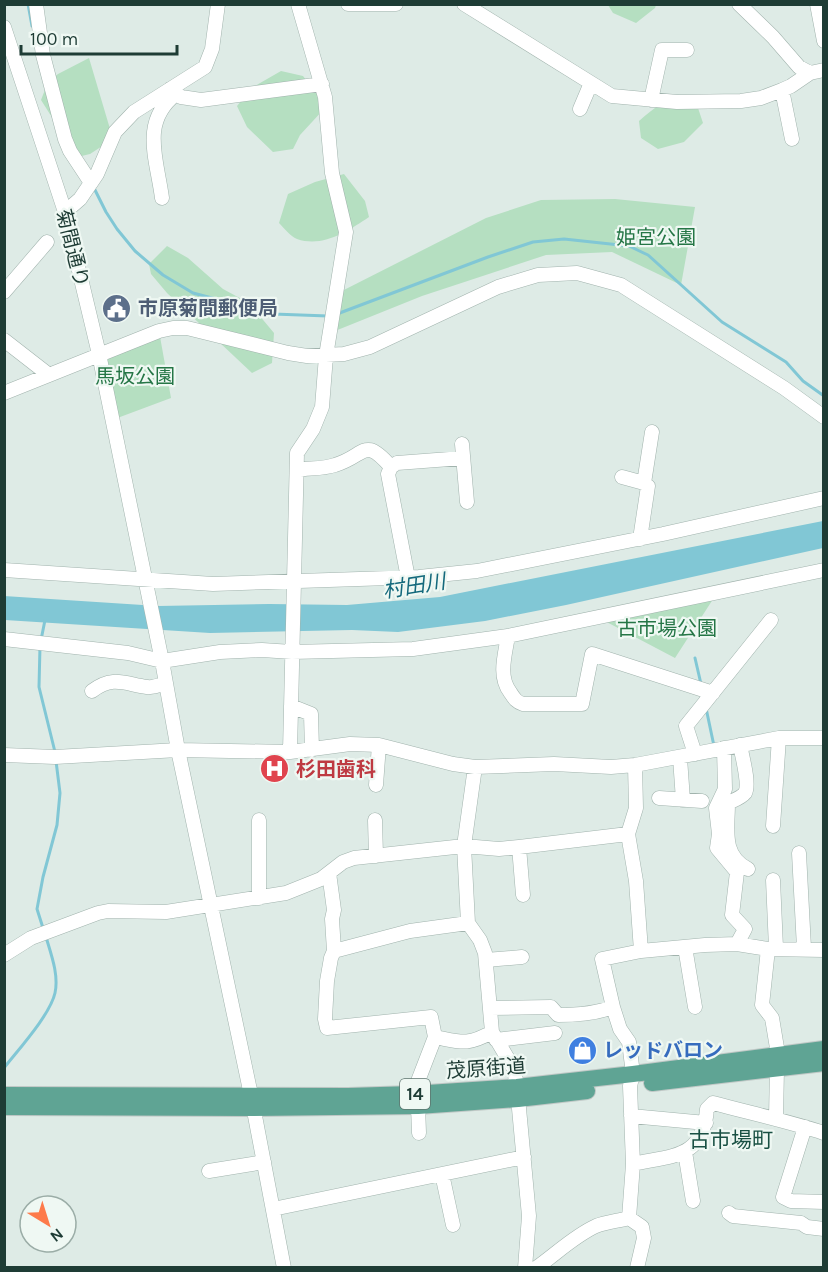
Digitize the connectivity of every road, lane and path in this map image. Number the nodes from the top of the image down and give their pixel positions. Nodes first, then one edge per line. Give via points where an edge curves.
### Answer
1 (36, 4) edge
2 (218, 4) edge
3 (298, 4) edge
4 (348, 4) edge
5 (396, 4) edge
6 (464, 4) edge
7 (739, 4) edge
8 (817, 4) edge
9 (4, 27) edge
10 (824, 41) edge
11 (687, 50) dead end
12 (817, 72) edge
13 (591, 83) junction
14 (322, 84) junction
15 (782, 90) junction
16 (173, 91) junction
17 (651, 100) junction
18 (580, 110) dead end
19 (792, 139) dead end
20 (90, 183) junction
21 (162, 198) dead end
22 (65, 212) junction
23 (47, 242) dead end
24 (4, 292) edge
25 (7, 347) edge
26 (99, 354) junction
27 (326, 356) junction
28 (49, 375) junction
29 (4, 393) edge
30 (824, 417) edge
31 (652, 432) dead end
32 (462, 444) dead end
33 (463, 458) junction
34 (391, 467) junction
35 (297, 470) junction
36 (622, 477) dead end
37 (644, 483) junction
38 (824, 498) edge
39 (467, 502) dead end
40 (640, 539) junction
41 (4, 570) edge
42 (824, 570) edge
43 (408, 578) junction
44 (145, 579) junction
45 (293, 580) junction
46 (771, 620) dead end
47 (508, 636) junction
48 (4, 639) edge
49 (292, 652) junction
50 (162, 661) junction
51 (166, 683) junction
52 (92, 691) dead end
53 (713, 693) junction
54 (291, 706) junction
55 (779, 738) junction
56 (824, 738) edge
57 (379, 745) junction
58 (740, 745) junction
59 (724, 748) junction
60 (178, 750) junction
61 (312, 750) junction
62 (290, 752) junction
63 (695, 754) junction
64 (4, 755) edge
65 (680, 758) junction
66 (635, 765) junction
67 (475, 767) junction
68 (376, 785) dead end
69 (659, 798) dead end
70 (682, 800) junction
71 (702, 801) dead end
72 (259, 820) dead end
73 (375, 820) dead end
74 (773, 826) dead end
75 (628, 834) junction
76 (465, 846) junction
77 (519, 848) junction
78 (799, 853) dead end
79 (376, 856) junction
80 (748, 868) dead end
81 (329, 873) junction
82 (773, 880) dead end
83 (523, 895) dead end
84 (259, 898) junction
85 (210, 904) junction
86 (468, 922) junction
87 (736, 944) junction
88 (686, 947) junction
89 (772, 948) junction
90 (804, 948) junction
91 (824, 950) edge
92 (334, 951) junction
93 (641, 951) junction
94 (4, 955) edge
95 (522, 957) dead end
96 (486, 960) junction
97 (613, 1007) junction
98 (695, 1007) dead end
99 (490, 1008) junction
100 (555, 1033) dead end
101 (494, 1036) junction
102 (435, 1037) junction
103 (824, 1049) edge
104 (777, 1061) junction
105 (824, 1063) edge
106 (631, 1080) junction
107 (518, 1093) junction
108 (4, 1095) edge
109 (416, 1100) junction
110 (253, 1102) junction
111 (4, 1107) edge
112 (631, 1116) junction
113 (776, 1118) junction
114 (706, 1123) junction
115 (805, 1127) junction
116 (419, 1133) dead end
117 (824, 1133) edge
118 (685, 1152) junction
119 (524, 1157) junction
120 (264, 1162) junction
121 (633, 1164) junction
122 (209, 1171) dead end
123 (442, 1174) junction
124 (693, 1201) dead end
125 (824, 1202) edge
126 (273, 1209) junction
127 (729, 1213) dead end
128 (629, 1218) junction
129 (453, 1225) dead end
130 (824, 1229) edge
131 (284, 1268) edge
132 (525, 1268) edge
133 (536, 1268) edge
134 (637, 1268) edge

1 - 20 street via 43,54 65,139
2 - 16 street via 212,49 205,67
3 - 14 street
4 - 5 street
6 - 13 street
7 - 12 street via 799,67
8 - 10 street
9 - 22 street, 菊間通り
11 - 17 street via 662,50
12 - 15 street
13 - 17 street via 612,96
13 - 18 street
14 - 16 street via 201,100 181,97
14 - 27 street via 332,173 346,232
15 - 17 street via 741,101
15 - 19 street
16 - 20 street via 134,112 115,132
16 - 21 street via 153,127
20 - 22 street
22 - 26 street, 菊間通り
23 - 24 street
25 - 28 street
26 - 27 street via 159,331 180,328 288,353
26 - 28 street
26 - 44 street, 菊間通り
27 - 30 street via 370,347 519,279 577,273 621,285
27 - 35 street via 322,407 297,453
28 - 29 street
31 - 37 street
32 - 33 street
33 - 34 street via 397,463
33 - 39 street
34 - 35 street via 377,451 368,450 335,465
34 - 43 street via 388,474
35 - 45 street
36 - 37 street
37 - 40 street via 648,486
38 - 40 street
40 - 43 street via 477,571
41 - 44 street
42 - 47 street
43 - 45 street
44 - 45 street via 213,584
44 - 50 street, 菊間通り
45 - 49 street
46 - 53 street
47 - 49 street via 413,650
47 - 53 street via 502,677 516,702 523,704 582,704 592,654
48 - 50 street via 128,653
49 - 50 street via 220,652
49 - 54 street
50 - 51 street, 菊間通り
51 - 52 street via 150,688 112,681
51 - 60 street, 菊間通り
53 - 63 street via 686,726
54 - 61 street via 311,714
54 - 62 street
55 - 56 street
55 - 58 street
55 - 74 street
57 - 61 street via 350,744
57 - 67 street
57 - 68 street
58 - 59 street
58 - 80 street via 747,784 741,797 728,803 728,847 739,864
59 - 63 street
59 - 87 street via 725,789 716,808 717,848 737,872 732,915 745,929
60 - 62 street
60 - 64 street via 55,757
60 - 85 street, 菊間通り
61 - 62 street
63 - 65 street
65 - 66 street
65 - 70 street
66 - 67 street
66 - 75 street via 636,808
67 - 76 street
69 - 70 street
70 - 71 street
72 - 84 street
73 - 79 street
75 - 77 street
75 - 93 street
76 - 77 street
76 - 79 street
76 - 86 street
77 - 83 street
78 - 90 street
79 - 81 street via 354,858
81 - 84 street via 286,893
81 - 92 street
82 - 89 street
84 - 85 street
85 - 94 street via 166,912 98,913 31,938
85 - 110 street, 菊間通り
86 - 92 street via 410,931
86 - 96 street via 480,940
87 - 88 street
87 - 89 street
88 - 93 street
88 - 98 street
89 - 90 street
89 - 104 street via 762,1005 772,1018
90 - 91 street
92 - 102 street via 327,981 327,1028 431,1017
93 - 97 street via 602,959
95 - 96 street
96 - 99 street
97 - 99 street via 580,1015 558,1015 551,1007
97 - 106 street via 629,1042
99 - 101 street
100 - 101 street
101 - 102 street via 476,1042
101 - 107 street via 513,1069
102 - 109 street
103 - 104 main road, 茂原街道 / 14
104 - 105 main road, 茂原街道 / 14
104 - 106 main road, 茂原街道 / 14
104 - 113 street
106 - 107 main road, 茂原街道 / 14
106 - 112 street
107 - 109 main road, 茂原街道 / 14
107 - 119 street
108 - 110 main road, 茂原街道 / 14
109 - 110 main road, 茂原街道 / 14
109 - 116 street
110 - 111 main road, 茂原街道 / 14
110 - 120 street, 菊間通り
112 - 114 street
112 - 121 street
113 - 114 street via 713,1103 706,1109
113 - 115 street
114 - 118 street via 697,1143
115 - 117 street
115 - 125 street via 783,1197 791,1201
118 - 121 street
118 - 124 street
119 - 123 street
119 - 132 street via 529,1216
120 - 122 street
120 - 126 street, 菊間通り
121 - 128 street
123 - 126 street
123 - 129 street
126 - 131 street, 菊間通り
127 - 130 street
128 - 133 street via 598,1225 578,1235
128 - 134 street via 642,1227 644,1238

